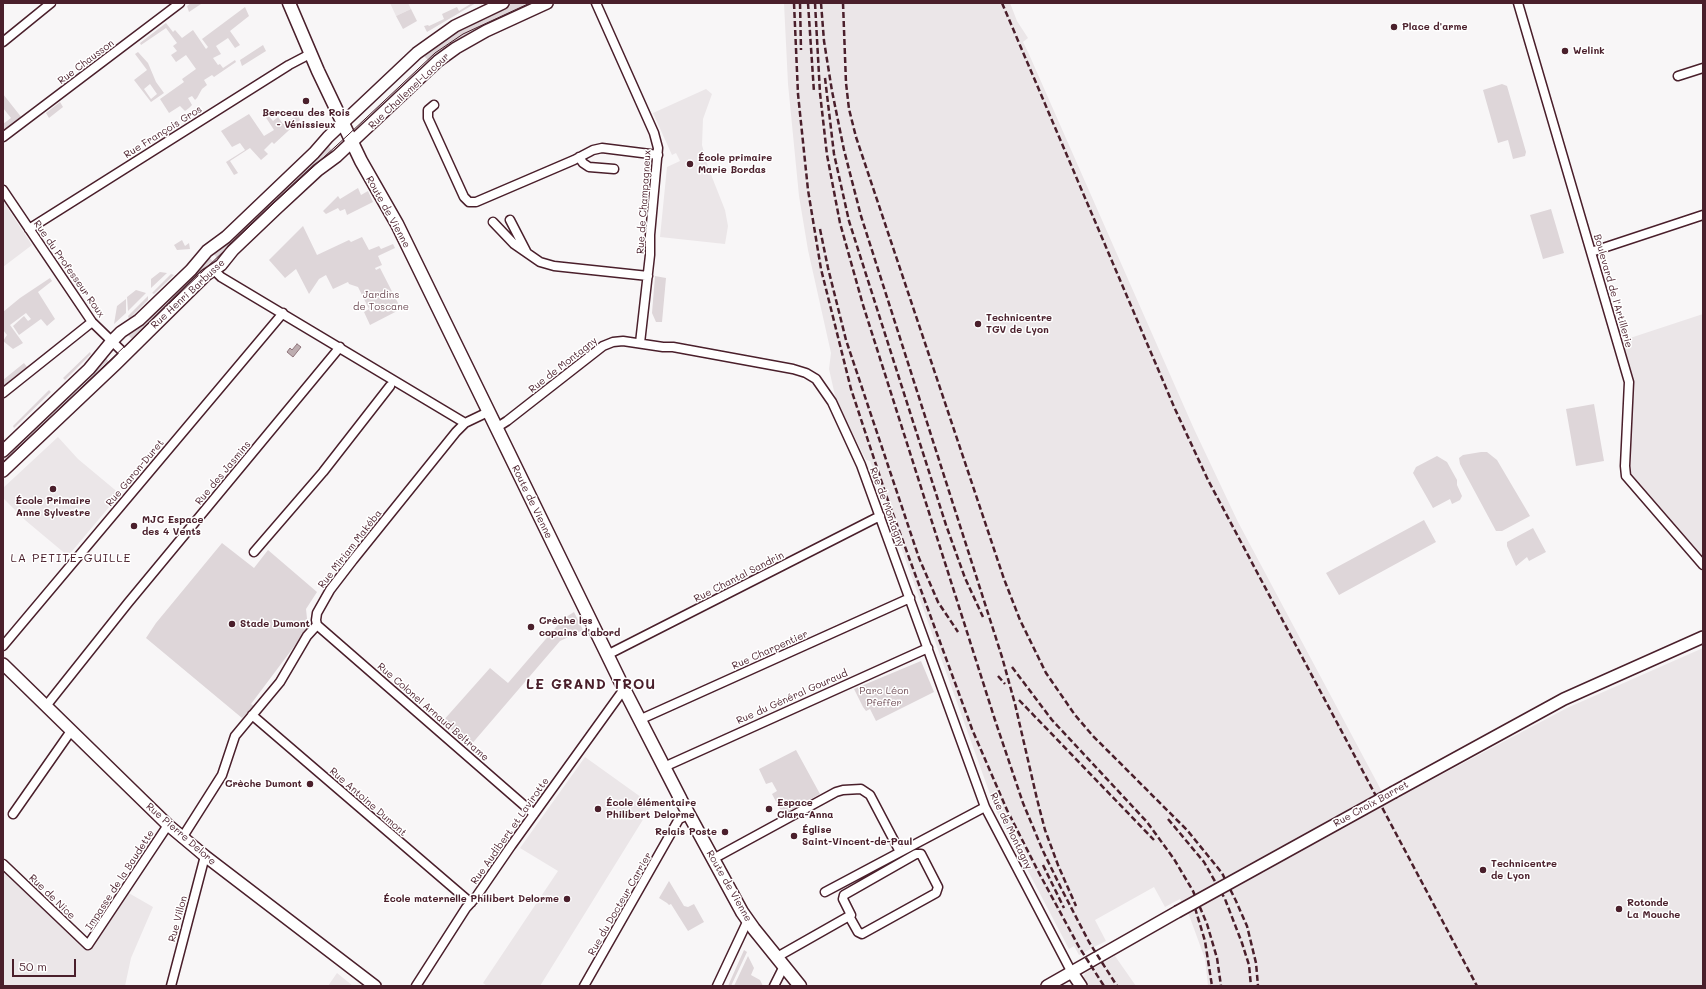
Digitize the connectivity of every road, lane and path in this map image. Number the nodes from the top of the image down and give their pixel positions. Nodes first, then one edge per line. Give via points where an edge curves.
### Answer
1 (51, 3) edge
2 (180, 3) edge
3 (289, 3) edge
4 (503, 3) edge
5 (547, 3) edge
6 (596, 3) edge
7 (1518, 3) edge
8 (3, 42) edge
9 (310, 54) junction
10 (1703, 68) edge
11 (1678, 76) dead end
12 (434, 105) dead end
13 (346, 120) junction
14 (3, 136) edge
15 (355, 140) junction
16 (658, 155) junction
17 (577, 159) junction
18 (614, 169) dead end
19 (3, 190) edge
20 (1703, 215) edge
21 (510, 220) dead end
22 (493, 222) dead end
23 (28, 229) junction
24 (1592, 252) junction
25 (527, 254) junction
26 (214, 270) junction
27 (648, 276) junction
28 (283, 313) junction
29 (92, 322) junction
30 (112, 341) junction
31 (640, 343) junction
32 (340, 347) junction
33 (125, 354) junction
34 (390, 386) dead end
35 (3, 393) edge
36 (488, 412) junction
37 (465, 422) junction
38 (496, 428) junction
39 (3, 451) edge
40 (3, 470) edge
41 (880, 516) junction
42 (254, 552) dead end
43 (1703, 565) edge
44 (910, 598) junction
45 (317, 625) junction
46 (1703, 637) edge
47 (3, 646) edge
48 (928, 648) junction
49 (608, 655) junction
50 (3, 664) edge
51 (624, 689) junction
52 (46, 706) junction
53 (252, 715) junction
54 (639, 720) junction
55 (71, 731) junction
56 (664, 767) junction
57 (986, 807) junction
58 (13, 814) dead end
59 (534, 814) junction
60 (688, 815) junction
61 (168, 825) junction
62 (182, 838) junction
63 (900, 852) junction
64 (204, 856) junction
65 (713, 860) junction
66 (3, 864) edge
67 (825, 892) dead end
68 (471, 903) junction
69 (849, 916) junction
70 (748, 920) junction
71 (88, 945) joint
72 (780, 962) junction
73 (1071, 971) junction
74 (171, 986) edge
75 (375, 986) edge
76 (416, 986) edge
77 (584, 986) edge
78 (717, 986) edge
79 (774, 986) edge
80 (800, 986) edge
81 (1047, 986) edge
82 (1081, 986) edge

1 - 8 street
2 - 14 street, Rue Chausson
3 - 9 main road, Route de Vienne
4 - 13 street, Rue Challemel-Lacour via 455,26 430,43
5 - 15 street, Rue Challemel-Lacour via 456,48 431,68
6 - 16 street, Rue de Champagneux via 654,133
7 - 24 street, Boulevard de l'Artillerie
9 - 13 main road, Route de Vienne
9 - 23 street, Rue François Gros
10 - 11 street
12 - 17 street via 428,110 428,118 464,197 469,202 476,202
13 - 15 main road, Route de Vienne
13 - 30 street, Rue Henri Barbusse via 226,237 207,251 139,320
15 - 26 street, Rue Henri Barbusse via 276,209
15 - 36 main road, Route de Vienne via 365,170 397,224
16 - 17 street via 602,148
16 - 27 street, Rue de Champagneux
17 - 18 street via 589,167
19 - 23 street, Rue du Professeur Roux
20 - 24 street
21 - 25 street
22 - 25 street
23 - 29 street, Rue du Professeur Roux
24 - 43 street, Boulevard de l'Artillerie via 1629,382 1626,476
25 - 27 street via 540,262 554,266
26 - 28 street via 221,277
26 - 33 street, Rue Henri Barbusse
27 - 31 street, Rue de Champagneux
28 - 32 street
28 - 47 street, Rue Garon-Duret
29 - 30 street, Rue du Professeur Roux
29 - 35 street
30 - 33 street, Rue du Professeur Roux
30 - 39 street, Rue Henri Barbusse via 89,369
31 - 38 street, Rue de Montagny via 623,340 603,346
31 - 41 street, Rue de Montagny via 793,369 816,379 832,402 848,436
32 - 37 street
32 - 52 street, Rue des Jasmins
33 - 40 street, Rue Henri Barbusse
34 - 42 street via 323,472
36 - 37 street
36 - 38 main road, Route de Vienne
37 - 45 street, Rue Miriam Makéba via 330,590 317,613
38 - 49 main road, Route de Vienne
41 - 44 street, Rue de Montagny
41 - 49 street, Rue Chantal Sandrin
44 - 48 street, Rue de Montagny
44 - 54 street, Rue Charpentier
45 - 53 street, Rue Miriam Makéba via 307,636 280,682
45 - 59 street, Rue Colonel Arnaud Beltrame
46 - 73 street, Rue Croix Barret, bridge via 1564,699
48 - 56 street, Rue du Général Gouraud
48 - 57 street, Rue de Montagny
49 - 51 main road, Route de Vienne
50 - 52 street, Rue Pierre Delore
51 - 54 main road, Route de Vienne
51 - 59 street, Rue Audibert et Lavirotte
52 - 55 street, Rue Pierre Delore
53 - 62 street, Rue Miriam Makéba via 235,736 222,775
53 - 68 street, Rue Antoine Dumont
54 - 56 main road, Route de Vienne
55 - 58 street
55 - 61 street, Rue Pierre Delore
56 - 60 main road, Route de Vienne
57 - 63 street
57 - 73 street, Rue de Montagny
59 - 68 street, Rue Audibert et Lavirotte
60 - 65 main road, Route de Vienne
60 - 77 street, Rue du Docteur Carrier via 679,819
61 - 62 street, Rue Pierre Delore
61 - 71 street, Impasse de la Baudette
62 - 64 street, Rue Pierre Delore
63 - 65 street via 870,795 861,789 836,792
63 - 67 street
64 - 74 street, Rue Villon
64 - 75 street, Rue Pierre Delore
65 - 70 main road, Route de Vienne
66 - 71 street, Rue de Nice
68 - 76 street, Rue Audibert et Lavirotte
69 - 69 street via 851,915 843,899 844,895 916,854 921,854 938,887 936,893 862,934 858,932
69 - 72 street
70 - 72 main road, Route de Vienne
70 - 78 street
72 - 79 street
72 - 80 main road, Route de Vienne
73 - 81 street, Rue Croix Barret
73 - 82 street

